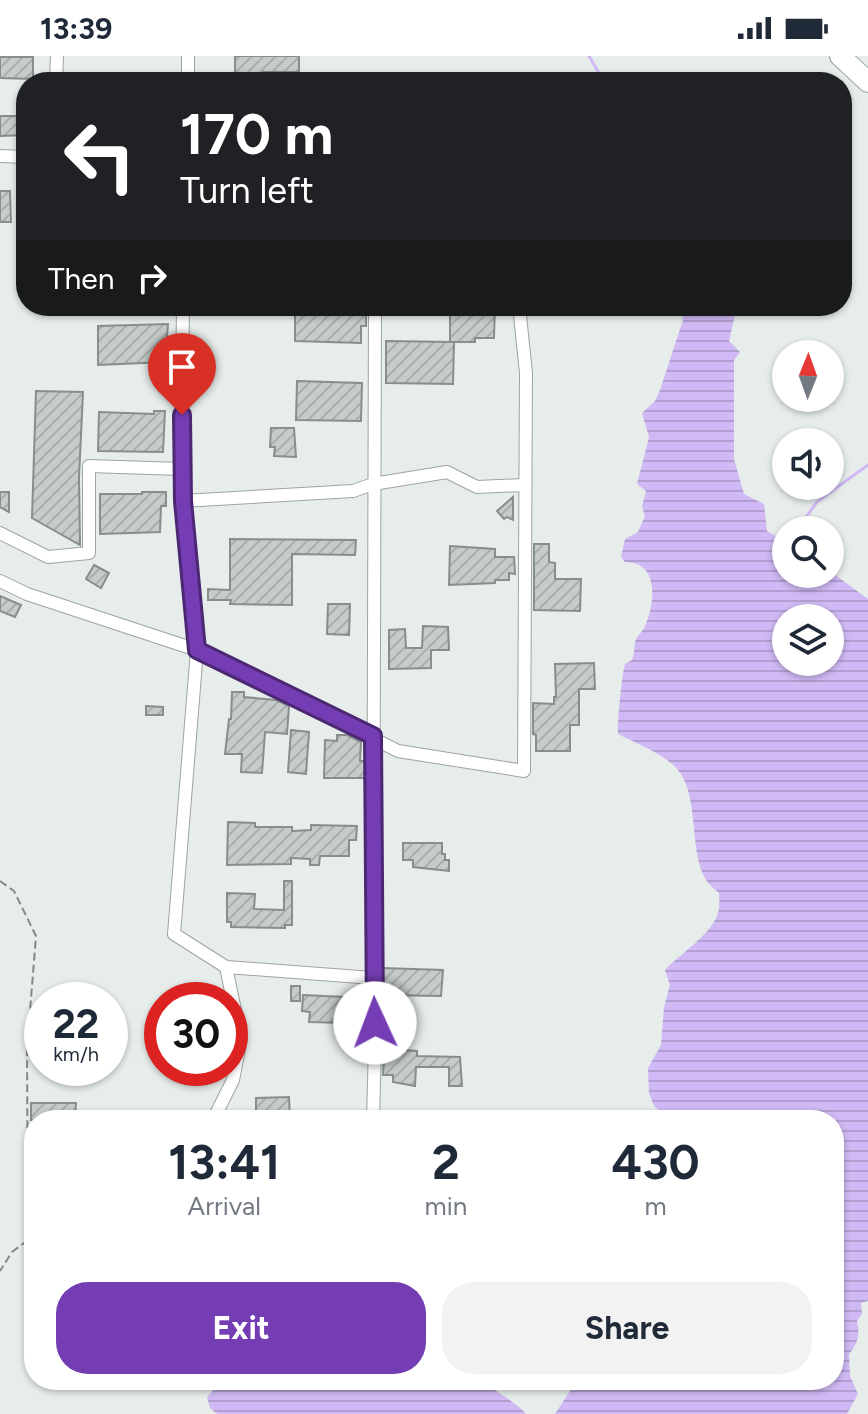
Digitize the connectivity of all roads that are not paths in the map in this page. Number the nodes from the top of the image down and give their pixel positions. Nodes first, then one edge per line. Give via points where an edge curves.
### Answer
1 (840, 56) edge
2 (868, 82) edge
3 (183, 316) edge
4 (375, 316) edge
5 (520, 316) edge
6 (181, 469) junction
7 (373, 484) junction
8 (523, 485) junction
9 (183, 501) junction
10 (0, 533) edge
11 (0, 581) edge
12 (197, 650) junction
13 (373, 736) junction
14 (226, 967) junction
15 (373, 978) junction
16 (218, 1110) edge
17 (373, 1110) edge

1 - 2 highway
3 - 6 street
4 - 7 street
5 - 8 street via 526,373
6 - 9 street
6 - 10 street via 89,466 89,553 48,557
7 - 8 street via 447,472 477,487
7 - 9 street via 353,491
7 - 13 street
8 - 13 street via 524,771 398,751
9 - 12 street
11 - 12 street
12 - 13 street
12 - 14 street via 174,934
13 - 15 street
14 - 15 street
14 - 16 street via 241,1039 233,1080
15 - 17 street

